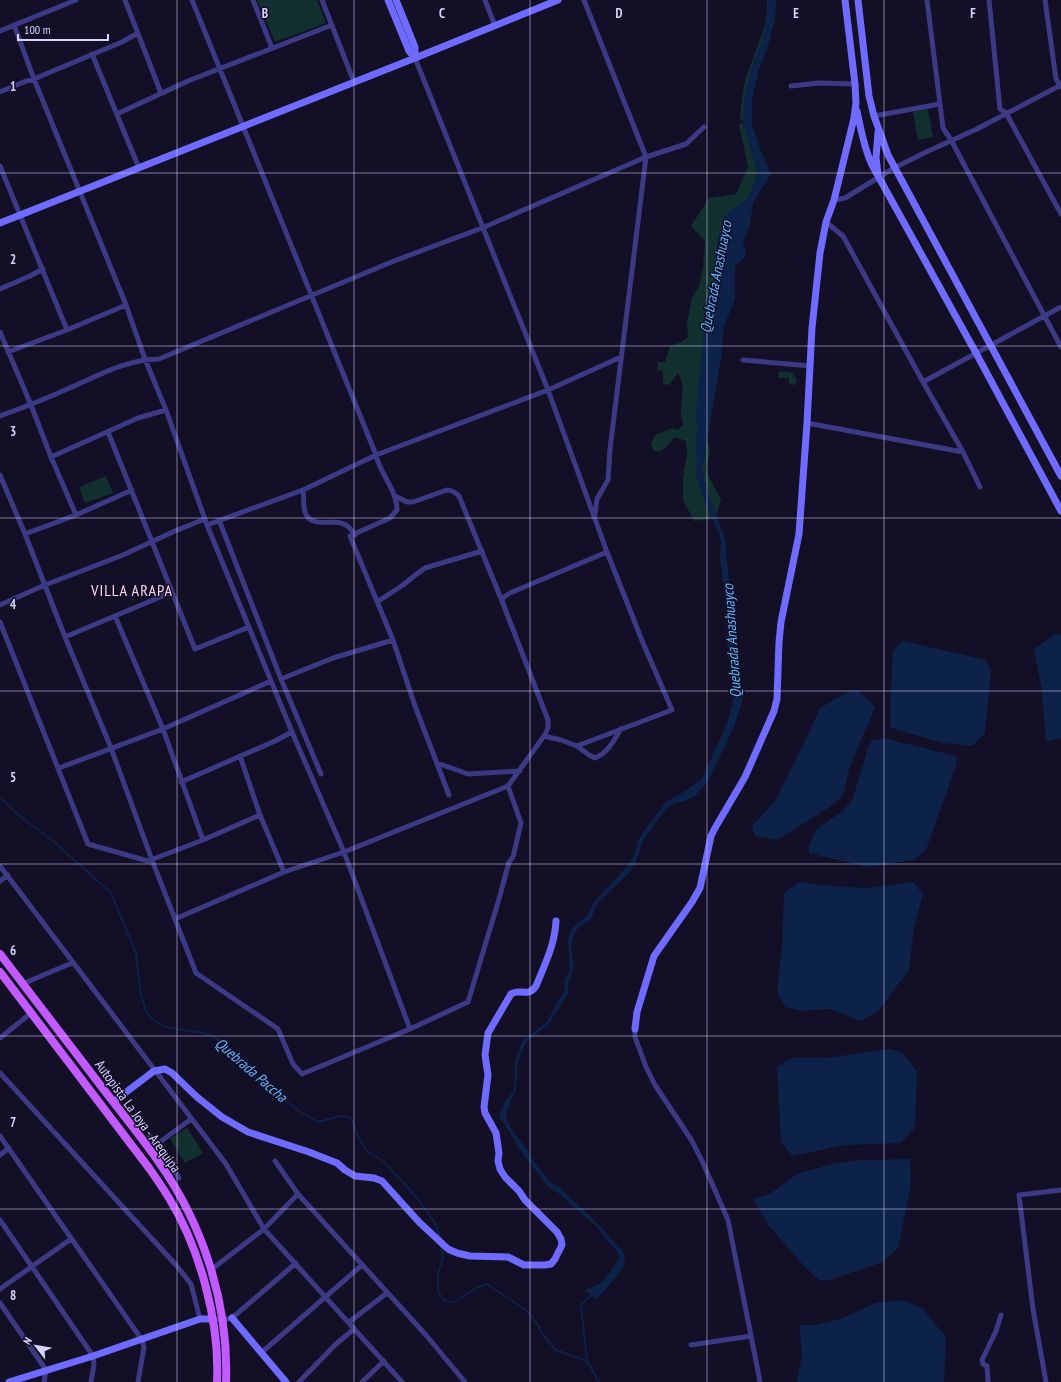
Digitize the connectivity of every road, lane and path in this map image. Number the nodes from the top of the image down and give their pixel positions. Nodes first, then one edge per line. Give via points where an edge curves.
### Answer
1 (74, 0) edge
2 (124, 0) edge
3 (192, 0) edge
4 (252, 0) edge
5 (322, 0) edge
6 (388, 0) edge
7 (396, 0) edge
8 (484, 0) edge
9 (558, 0) edge
10 (584, 0) edge
11 (844, 0) edge
12 (858, 0) edge
13 (928, 0) edge
14 (989, 0) edge
15 (1045, 0) edge
16 (332, 25) junction
17 (14, 26) junction
18 (495, 26) junction
19 (0, 31) edge
20 (138, 33) junction
21 (272, 48) junction
22 (92, 54) junction
23 (415, 58) junction
24 (220, 68) junction
25 (34, 79) junction
26 (354, 82) junction
27 (855, 84) junction
28 (791, 86) dead end
29 (1061, 86) edge
30 (0, 92) edge
31 (161, 93) junction
32 (856, 103) junction
33 (940, 104) junction
34 (117, 114) junction
35 (1006, 114) junction
36 (874, 116) junction
37 (243, 126) junction
38 (704, 127) dead end
39 (878, 129) junction
40 (951, 140) junction
41 (646, 158) junction
42 (0, 166) edge
43 (139, 168) junction
44 (894, 168) junction
45 (879, 178) junction
46 (80, 191) junction
47 (834, 200) junction
48 (1061, 214) edge
49 (20, 215) junction
50 (826, 222) junction
51 (0, 223) edge
52 (482, 228) junction
53 (43, 270) junction
54 (0, 288) edge
55 (311, 296) junction
56 (126, 305) junction
57 (1061, 306) edge
58 (1044, 316) junction
59 (67, 330) junction
60 (0, 332) edge
61 (990, 345) junction
62 (1061, 347) edge
63 (8, 352) junction
64 (976, 353) junction
65 (621, 357) junction
66 (145, 359) junction
67 (743, 360) dead end
68 (811, 366) junction
69 (923, 382) junction
70 (548, 390) junction
71 (31, 405) junction
72 (166, 410) junction
73 (0, 416) edge
74 (807, 423) junction
75 (108, 432) junction
76 (963, 452) junction
77 (376, 455) junction
78 (51, 458) junction
79 (0, 475) edge
80 (1061, 476) edge
81 (980, 487) dead end
82 (132, 490) junction
83 (303, 490) junction
84 (395, 496) junction
85 (1061, 511) edge
86 (76, 515) junction
87 (595, 516) junction
88 (205, 519) junction
89 (219, 520) junction
90 (207, 525) junction
91 (25, 534) junction
92 (355, 535) junction
93 (151, 541) junction
94 (482, 551) junction
95 (607, 552) junction
96 (45, 585) junction
97 (172, 592) junction
98 (377, 602) junction
99 (502, 602) junction
100 (0, 605) edge
101 (115, 616) junction
102 (0, 622) edge
103 (250, 627) junction
104 (65, 637) junction
105 (393, 640) junction
106 (281, 679) junction
107 (271, 681) junction
108 (622, 728) junction
109 (163, 729) junction
110 (292, 732) junction
111 (544, 736) junction
112 (577, 746) junction
113 (111, 748) junction
114 (240, 756) junction
115 (437, 763) junction
116 (59, 768) junction
117 (520, 771) junction
118 (320, 774) dead end
119 (181, 782) junction
120 (508, 786) junction
121 (449, 794) dead end
122 (260, 815) junction
123 (203, 840) junction
124 (344, 852) junction
125 (152, 860) junction
126 (0, 866) edge
127 (284, 872) junction
128 (8, 875) junction
129 (0, 881) edge
130 (175, 919) junction
131 (556, 921) dead end
132 (0, 954) edge
133 (72, 963) junction
134 (2, 977) edge
135 (22, 984) junction
136 (32, 1013) junction
137 (410, 1029) junction
138 (634, 1029) joint
139 (0, 1038) edge
140 (154, 1071) junction
141 (0, 1073) edge
142 (113, 1102) junction
143 (191, 1119) junction
144 (0, 1136) edge
145 (150, 1136) dead end
146 (156, 1144) junction
147 (9, 1148) junction
148 (0, 1155) edge
149 (275, 1161) dead end
150 (179, 1178) dead end
151 (1061, 1190) edge
152 (298, 1194) junction
153 (0, 1220) edge
154 (264, 1229) junction
155 (71, 1239) junction
156 (296, 1263) junction
157 (362, 1265) junction
158 (33, 1267) junction
159 (212, 1269) junction
160 (0, 1289) edge
161 (387, 1293) junction
162 (326, 1296) junction
163 (0, 1303) edge
164 (1001, 1315) dead end
165 (200, 1319) junction
166 (213, 1319) junction
167 (228, 1319) junction
168 (349, 1322) junction
169 (354, 1329) junction
170 (750, 1336) junction
171 (142, 1340) junction
172 (691, 1344) dead end
173 (261, 1353) junction
174 (93, 1356) junction
175 (384, 1361) junction
176 (46, 1370) junction
177 (9, 1382) edge
178 (44, 1382) edge
179 (91, 1382) edge
180 (138, 1382) edge
181 (217, 1382) edge
182 (226, 1382) edge
183 (286, 1382) edge
184 (299, 1382) edge
185 (362, 1382) edge
186 (402, 1382) edge
187 (465, 1382) edge
188 (760, 1382) edge
189 (988, 1382) edge
190 (1046, 1382) edge

1 - 17 street
2 - 20 street
3 - 24 street
4 - 21 street
5 - 16 street
6 - 23 street via 409,51
7 - 23 street via 415,47
8 - 18 street
9 - 18 street
10 - 41 street
11 - 27 street
12 - 36 street via 869,96
13 - 33 street
14 - 35 street via 1000,109
15 - 29 street via 1056,79
16 - 21 street
16 - 26 street
17 - 19 street
17 - 25 street
18 - 23 street
20 - 22 street
20 - 31 street
21 - 24 street
22 - 25 street
22 - 34 street
23 - 26 street
23 - 52 street
24 - 31 street
24 - 37 street
25 - 30 street
25 - 46 street
26 - 37 street
27 - 28 street via 819,83
27 - 32 street
29 - 35 street
31 - 34 street
32 - 45 street via 868,157
32 - 47 street
33 - 36 street
33 - 40 street via 943,128
34 - 43 street
35 - 40 street
35 - 48 street
36 - 39 street
37 - 43 street
37 - 55 street
38 - 41 street via 686,144
39 - 44 street
39 - 45 street via 876,158
40 - 44 street
40 - 58 street
41 - 52 street
41 - 65 street
42 - 49 street
43 - 46 street
44 - 45 street
44 - 61 street
45 - 47 street via 845,198
45 - 64 street
46 - 49 street
46 - 56 street
47 - 50 street
49 - 51 street
49 - 53 street
50 - 68 street via 815,289
50 - 69 street via 843,236
52 - 55 street
52 - 70 street
53 - 54 street
53 - 59 street
55 - 66 street via 159,359
55 - 77 street
56 - 59 street
56 - 66 street
57 - 58 street
58 - 61 street
58 - 62 street
59 - 63 street
60 - 63 street
61 - 64 street
61 - 80 street
63 - 71 street
64 - 69 street
64 - 85 street
65 - 70 street
65 - 87 street via 608,480 597,499
66 - 71 street via 110,370
66 - 72 street
67 - 68 street
68 - 74 street
69 - 76 street
70 - 77 street
70 - 87 street
71 - 73 street
71 - 78 street
72 - 75 street via 138,418
72 - 88 street
74 - 76 street
74 - 138 street via 799,534 781,622 777,700 745,777 711,836 700,888 654,956
75 - 78 street
75 - 82 street
76 - 81 street
77 - 83 street
77 - 84 street via 381,471
78 - 86 street
79 - 91 street
82 - 86 street
82 - 93 street
83 - 89 street
83 - 92 street via 307,517 317,522 340,523 348,526
84 - 92 street via 395,514
84 - 94 street via 413,502 447,490 455,492
86 - 91 street
87 - 95 street
88 - 90 street
88 - 93 street
89 - 90 street
89 - 106 street
90 - 103 street
91 - 96 street
92 - 98 street via 350,536
93 - 96 street via 123,555
93 - 97 street
94 - 98 street via 425,568
94 - 99 street
95 - 99 street via 510,593
95 - 108 street via 672,710
96 - 100 street
96 - 104 street
97 - 101 street
97 - 103 street via 195,650
98 - 105 street
99 - 111 street via 548,720
101 - 104 street
101 - 109 street
102 - 116 street
103 - 107 street
104 - 113 street
105 - 106 street via 333,658
105 - 115 street via 414,706
106 - 118 street
107 - 109 street
107 - 110 street
108 - 112 street
108 - 112 street via 601,756 595,758
109 - 113 street
109 - 119 street
110 - 114 street
110 - 124 street
111 - 112 street
111 - 117 street
113 - 116 street
113 - 125 street
114 - 119 street
114 - 122 street
115 - 117 street via 468,774
115 - 121 street
116 - 125 street via 88,844
117 - 120 street
119 - 123 street
120 - 124 street
120 - 137 street via 521,824 468,1002
122 - 123 street
122 - 127 street
123 - 125 street
124 - 127 street
124 - 137 street
125 - 130 street
126 - 128 street
127 - 130 street
128 - 129 street
128 - 133 street
130 - 137 street via 196,973 278,1029 293,1064 302,1074
131 - 140 street via 553,945 536,986 528,992 511,994 488,1033 485,1055 488,1075 484,1107 496,1133 498,1161 504,1176 561,1239 562,1245 551,1264 524,1265 508,1257 470,1256 448,1249 419,1222 382,1181 355,1176 337,1163 248,1132 222,1117 172,1073 165,1069
132 - 135 main road, Autopista La Joya - Arequipa
133 - 135 street
133 - 140 street
134 - 136 main road, Autopista La Joya - Arequipa
135 - 142 main road, Autopista La Joya - Arequipa
136 - 139 street
136 - 166 main road, Autopista La Joya - Arequipa via 170,1199 192,1247 205,1284
138 - 170 street via 646,1068 692,1141 728,1220
140 - 142 street
140 - 143 street
141 - 165 street via 176,1265 191,1284
142 - 159 main road, Autopista La Joya - Arequipa via 173,1184 189,1213
143 - 146 street
143 - 154 street via 226,1164
144 - 147 street
145 - 146 street
146 - 150 street
147 - 148 street
147 - 155 street
149 - 152 street
151 - 190 street via 1019,1195 1033,1309
152 - 154 street
152 - 157 street
153 - 158 street
154 - 156 street
154 - 159 street
155 - 158 street
155 - 171 street
156 - 162 street
156 - 167 street
157 - 161 street
157 - 162 street
158 - 160 street
158 - 174 street
159 - 167 main road, Autopista La Joya - Arequipa
161 - 168 street
161 - 187 street
162 - 168 street
162 - 173 street
163 - 176 street
164 - 189 street via 982,1360 987,1366
165 - 166 street
165 - 171 street
166 - 167 street
166 - 181 main road, Autopista La Joya - Arequipa
167 - 173 street
167 - 182 main road, Autopista La Joya - Arequipa
168 - 169 street
169 - 175 street
169 - 184 street
170 - 172 street
170 - 188 street
171 - 174 street
171 - 180 street via 144,1347
173 - 183 street
174 - 176 street
174 - 179 street
175 - 185 street
175 - 186 street
176 - 177 street
176 - 178 street

